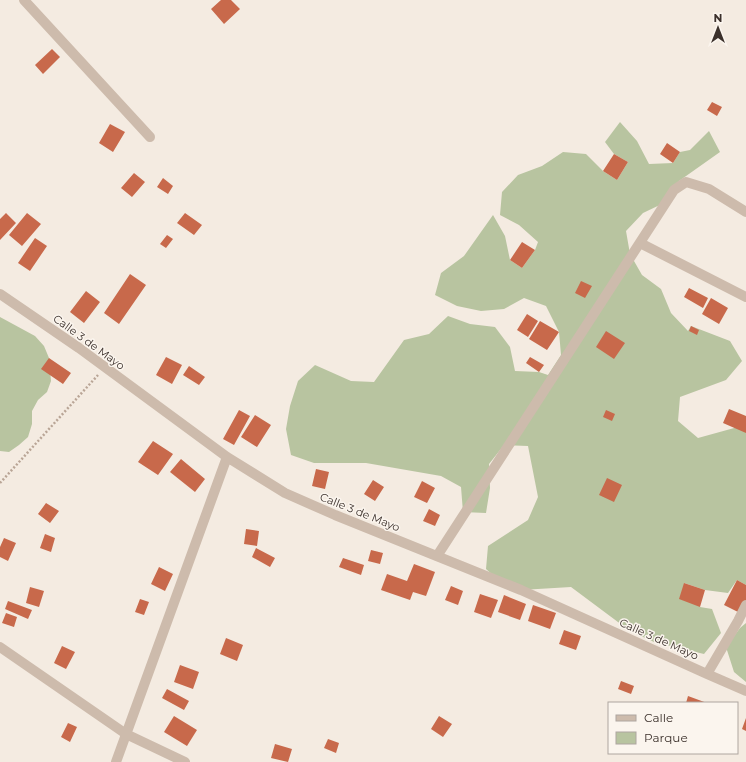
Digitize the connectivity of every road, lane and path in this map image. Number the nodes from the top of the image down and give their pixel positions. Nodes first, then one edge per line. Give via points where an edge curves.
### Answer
1 (24, 0) edge
2 (150, 137) dead end
3 (746, 212) edge
4 (640, 243) junction
5 (0, 294) edge
6 (746, 297) edge
7 (105, 368) junction
8 (226, 457) junction
9 (0, 483) edge
10 (437, 556) junction
11 (746, 605) edge
12 (0, 647) edge
13 (707, 674) junction
14 (746, 691) edge
15 (126, 734) junction
16 (116, 762) edge
17 (185, 762) edge

1 - 2 street
3 - 4 street via 709,190 686,182 674,190
4 - 6 street
4 - 10 street
5 - 7 street, Calle 3 de Mayo
7 - 8 street, Calle 3 de Mayo
7 - 9 path
8 - 10 street, Calle 3 de Mayo via 285,493
8 - 15 street
10 - 13 street, Calle 3 de Mayo via 521,590
11 - 13 street
12 - 15 street
13 - 14 street, Calle 3 de Mayo
15 - 16 street
15 - 17 street

